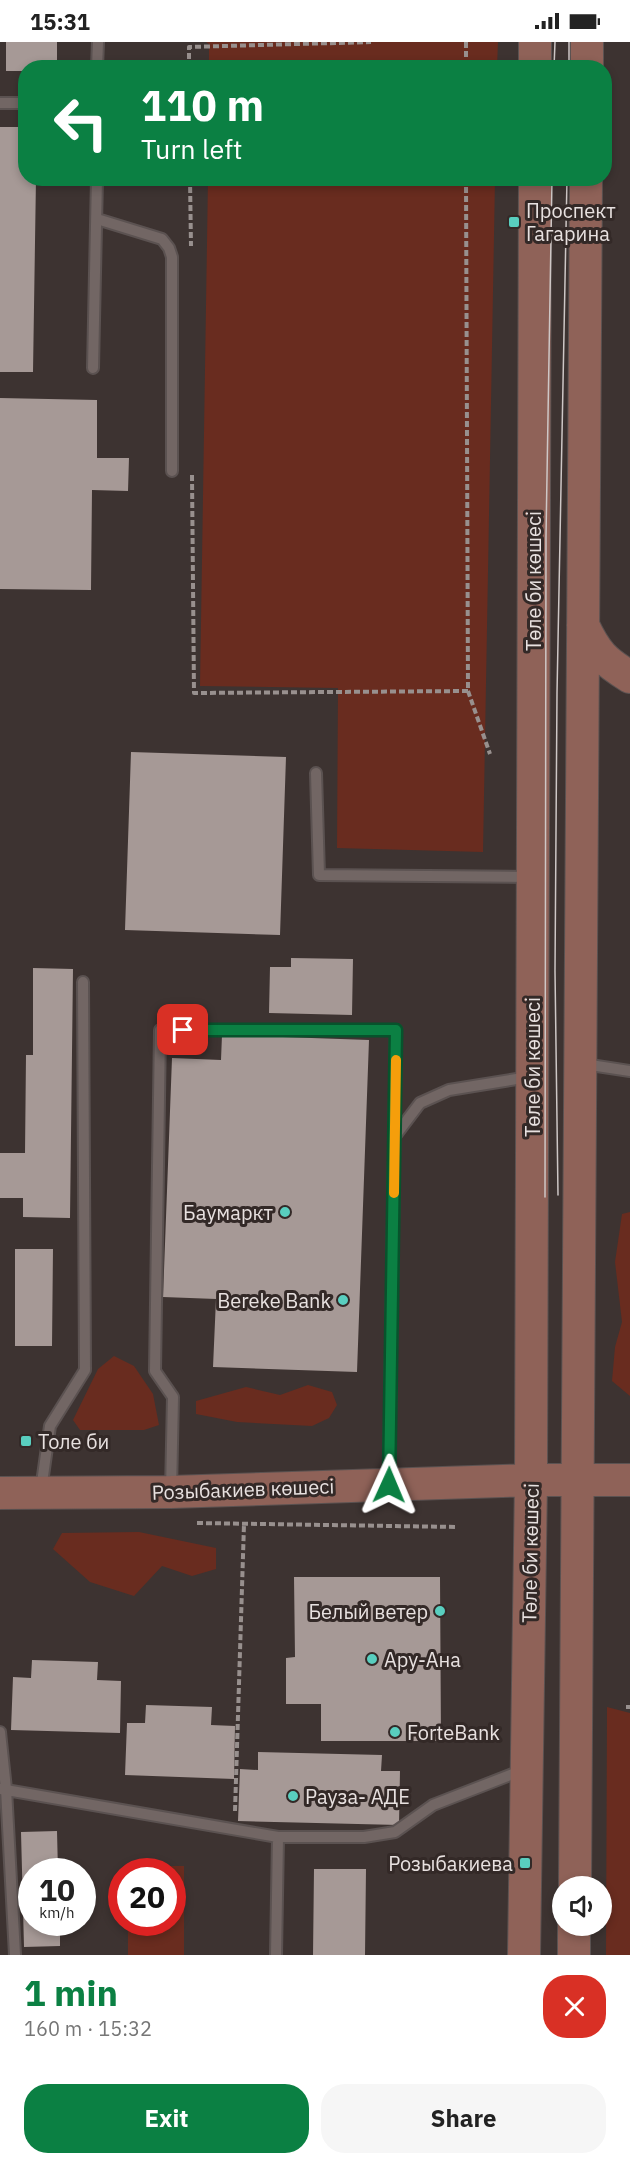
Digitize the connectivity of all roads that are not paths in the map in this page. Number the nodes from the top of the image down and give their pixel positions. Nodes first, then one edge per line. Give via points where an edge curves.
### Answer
1 (98, 42) edge
2 (535, 42) edge
3 (587, 42) edge
4 (97, 60) edge
5 (535, 60) edge
6 (587, 60) edge
7 (0, 103) edge
8 (18, 103) edge
9 (97, 186) edge
10 (535, 186) edge
11 (586, 186) edge
12 (97, 219) junction
13 (93, 368) dead end
14 (172, 471) dead end
15 (583, 626) junction
16 (630, 677) edge
17 (316, 773) dead end
18 (532, 877) junction
19 (83, 982) dead end
20 (581, 1064) junction
21 (630, 1071) edge
22 (532, 1077) junction
23 (395, 1136) junction
24 (531, 1197) junction
25 (579, 1205) junction
26 (578, 1479) junction
27 (531, 1480) junction
28 (630, 1480) edge
29 (389, 1485) junction
30 (171, 1491) junction
31 (0, 1492) edge
32 (41, 1493) junction
33 (0, 1732) edge
34 (526, 1769) junction
35 (3, 1789) edge
36 (526, 1821) junction
37 (575, 1827) junction
38 (278, 1837) junction
39 (575, 1876) edge
40 (574, 1936) edge
41 (15, 1955) edge
42 (276, 1955) edge
43 (524, 1955) edge
44 (574, 1955) edge

1 - 4 lane
2 - 5 main road
3 - 6 main road
7 - 8 lane
9 - 12 lane
10 - 18 main road, Төле би көшесі
11 - 15 main road
12 - 13 lane
12 - 14 lane via 162,239 170,248
15 - 16 main road via 594,649
15 - 20 main road
17 - 18 lane via 319,875
18 - 22 main road, Төле би көшесі
19 - 32 lane via 85,1370 50,1426
20 - 21 lane
20 - 25 main road
22 - 23 lane via 449,1090 420,1103
22 - 24 main road, Төле би көшесі
23 - 29 lane
23 - 30 lane via 396,1030 160,1030 155,1371 173,1397
24 - 25 main road via 547,1223 557,1225
24 - 27 main road, Төле би көшесі
25 - 26 main road
26 - 27 main road, Розыбакиев көшесі
26 - 28 main road, Розыбакиев көшесі
26 - 37 main road
27 - 29 main road, Розыбакиев көшесі
27 - 34 main road, Төле би көшесі
29 - 30 main road, Розыбакиев көшесі
30 - 32 main road, Розыбакиев көшесі
31 - 32 main road, Розыбакиев көшесі
33 - 35 lane
34 - 36 main road, Төле би көшесі
34 - 38 lane via 433,1805 394,1832 364,1837
35 - 38 lane
35 - 41 lane
36 - 37 main road via 530,1807 549,1800
36 - 43 main road, Төле би көшесі
37 - 39 main road
38 - 42 lane
40 - 44 main road

